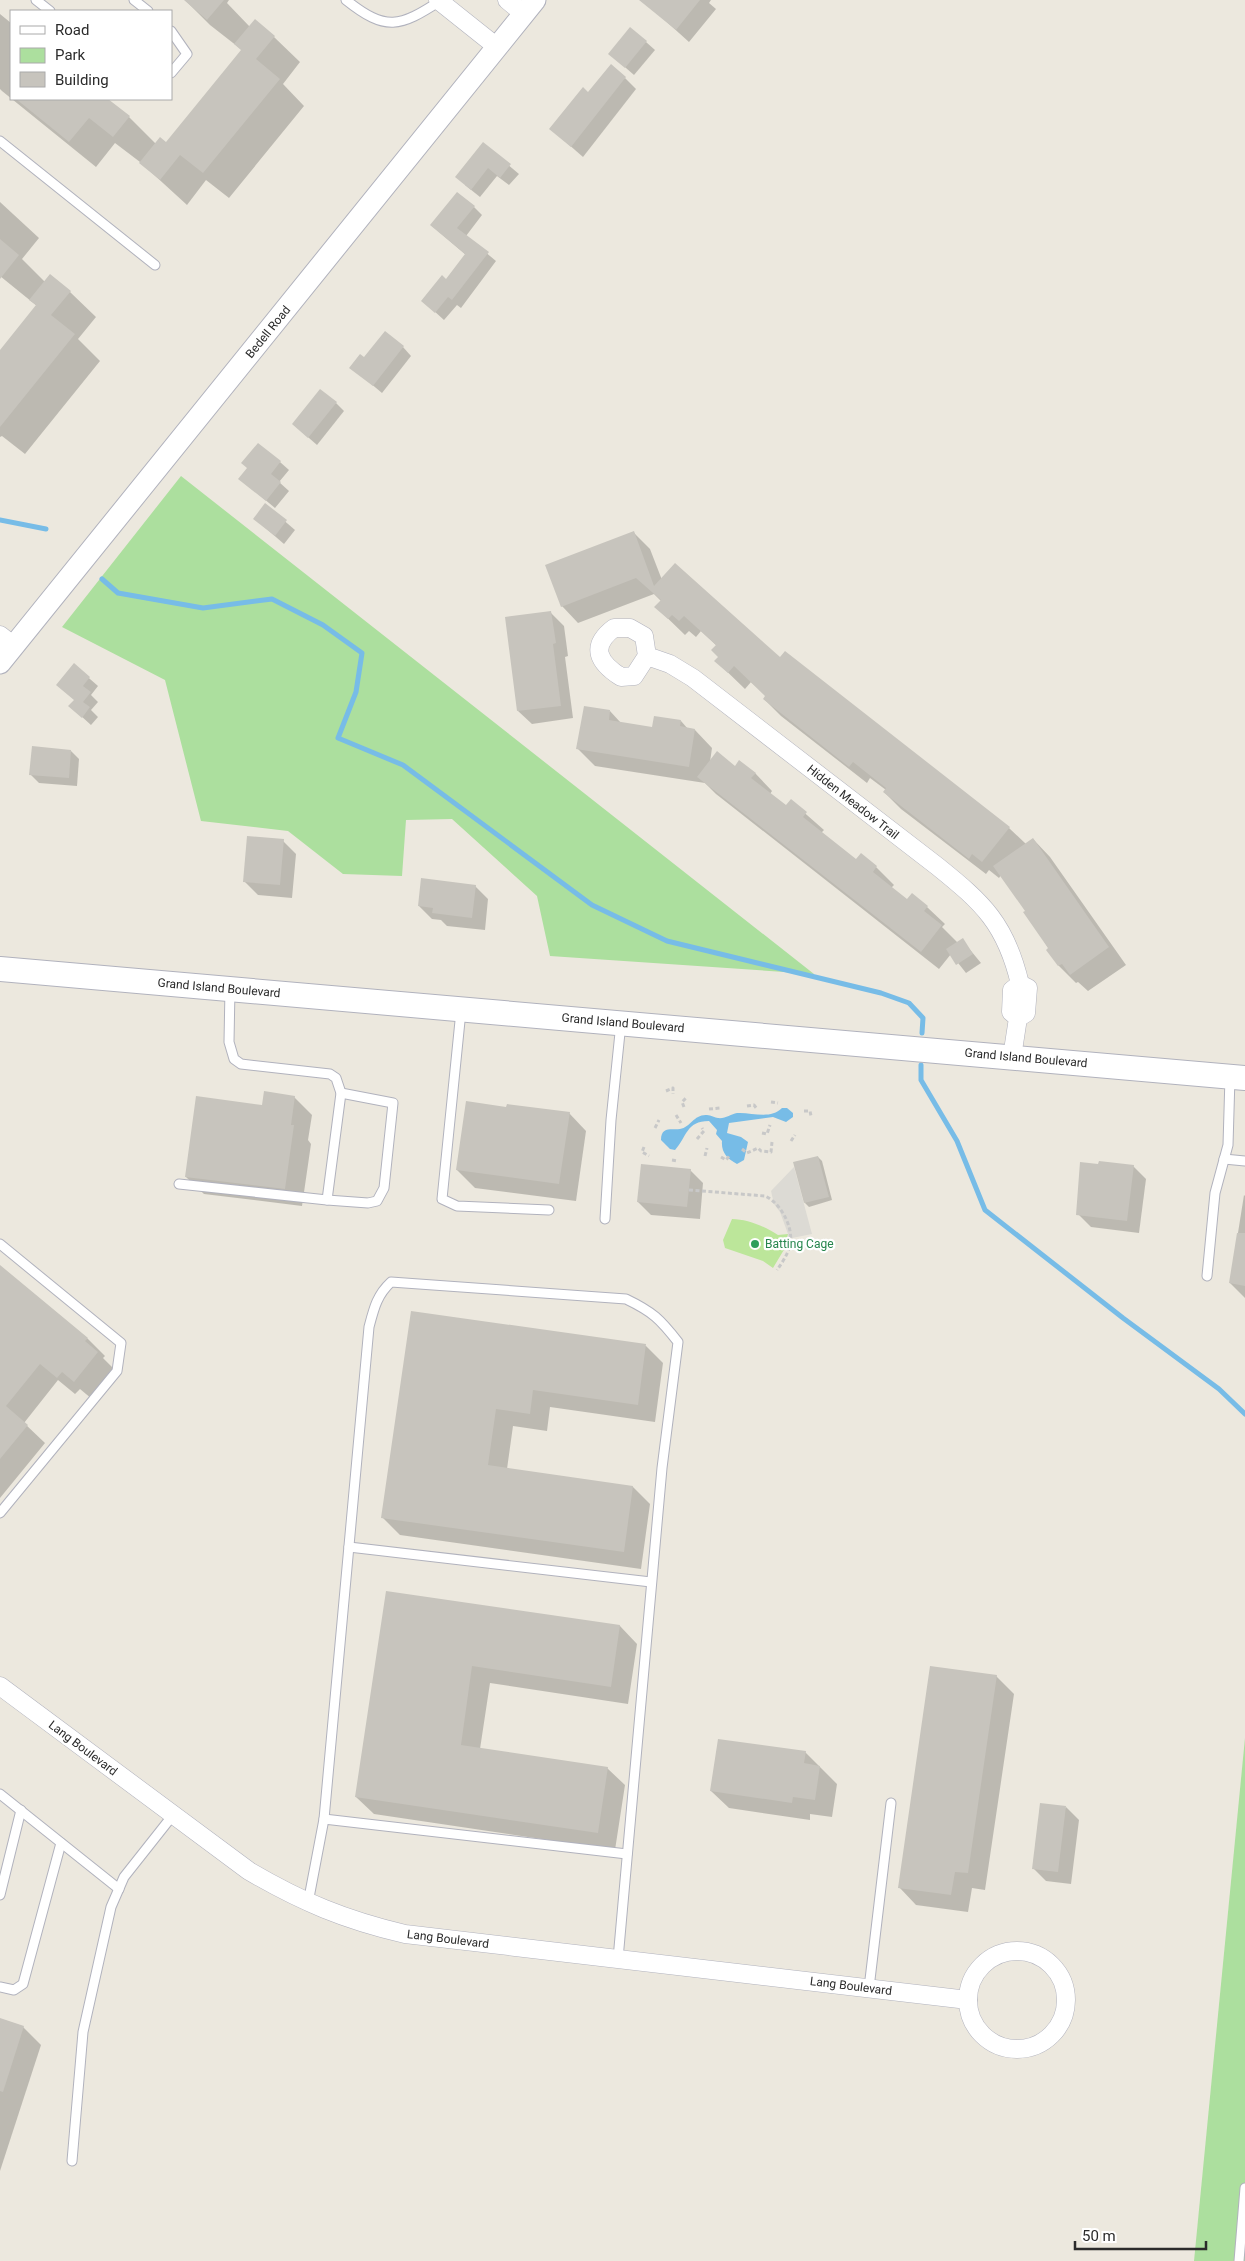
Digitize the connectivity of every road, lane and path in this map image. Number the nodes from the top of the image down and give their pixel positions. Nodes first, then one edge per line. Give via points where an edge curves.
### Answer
1 (36, 0) edge
2 (134, 0) edge
3 (346, 0) edge
4 (507, 0) edge
5 (439, 1) edge
6 (530, 7) edge
7 (49, 10) edge
8 (147, 10) edge
9 (172, 32) edge
10 (497, 47) junction
11 (172, 72) edge
12 (0, 141) edge
13 (155, 265) dead end
14 (7, 640) edge
15 (647, 656) dead end
16 (0, 663) edge
17 (0, 969) edge
18 (230, 989) junction
19 (461, 1009) junction
20 (622, 1023) junction
21 (1012, 1057) junction
22 (1238, 1077) edge
23 (666, 1091) dead end
24 (341, 1093) junction
25 (673, 1094) dead end
26 (686, 1098) dead end
27 (771, 1102) dead end
28 (778, 1103) dead end
29 (748, 1106) dead end
30 (684, 1107) dead end
31 (720, 1108) dead end
32 (709, 1109) dead end
33 (757, 1109) dead end
34 (804, 1111) dead end
35 (676, 1115) dead end
36 (810, 1116) dead end
37 (659, 1120) dead end
38 (681, 1123) dead end
39 (770, 1124) dead end
40 (655, 1128) dead end
41 (702, 1128) dead end
42 (762, 1133) dead end
43 (795, 1135) dead end
44 (697, 1139) dead end
45 (791, 1141) dead end
46 (772, 1142) dead end
47 (644, 1147) dead end
48 (707, 1148) dead end
49 (742, 1149) dead end
50 (648, 1156) dead end
51 (705, 1156) dead end
52 (722, 1157) dead end
53 (729, 1157) dead end
54 (1224, 1159) junction
55 (672, 1160) dead end
56 (678, 1161) dead end
57 (1245, 1161) edge
58 (180, 1184) dead end
59 (688, 1190) dead end
60 (327, 1200) junction
61 (549, 1210) dead end
62 (605, 1218) dead end
63 (0, 1244) edge
64 (777, 1270) dead end
65 (1207, 1276) dead end
66 (0, 1513) edge
67 (349, 1547) junction
68 (652, 1582) junction
69 (0, 1686) edge
70 (0, 1794) edge
71 (892, 1803) dead end
72 (21, 1810) junction
73 (173, 1815) junction
74 (324, 1819) junction
75 (61, 1843) junction
76 (627, 1854) junction
77 (119, 1888) junction
78 (0, 1894) edge
79 (308, 1903) junction
80 (618, 1959) junction
81 (0, 1987) edge
82 (869, 1988) junction
83 (968, 2000) junction
84 (72, 2161) dead end
85 (1245, 2188) edge
86 (1239, 2261) edge

1 - 7 lane
2 - 8 lane
3 - 5 lane via 363,14 396,23 412,19
4 - 6 street
5 - 10 street
6 - 10 street, Bedell Road
9 - 11 lane via 187,54
10 - 14 street, Bedell Road
12 - 13 lane
14 - 16 street, Bedell Road
15 - 21 street, Hidden Meadow Trail via 670,664 693,678 973,895 998,924 1014,960 1020,984 1028,988 1026,1013 1018,1018
17 - 18 main road, Grand Island Boulevard
18 - 19 main road, Grand Island Boulevard
18 - 24 lane via 229,1042 234,1059 241,1064 330,1074 336,1078
19 - 20 main road, Grand Island Boulevard
19 - 61 lane via 442,1199 457,1206
20 - 21 main road, Grand Island Boulevard
20 - 62 lane via 611,1120
21 - 22 main road, Grand Island Boulevard
22 - 54 lane
23 - 25 path via 673,1088
24 - 60 lane
24 - 60 lane via 393,1103 384,1188 377,1200 368,1203
26 - 30 path via 682,1102
27 - 28 path
29 - 33 path via 754,1105
31 - 32 path
34 - 36 path via 810,1111
35 - 38 path
37 - 40 path
39 - 42 path via 767,1134
41 - 44 path via 704,1131
43 - 45 path
46 - 49 path via 771,1152 758,1148 746,1152
47 - 50 path via 642,1152
48 - 51 path
52 - 53 path via 725,1160
54 - 57 lane
54 - 65 lane via 1215,1193
55 - 56 path
58 - 60 lane
59 - 64 path via 773,1199 782,1211 791,1236 790,1246
63 - 66 lane via 121,1344 117,1371
67 - 68 lane
67 - 68 lane via 369,1327 375,1301 391,1282 626,1299 661,1319 678,1342
67 - 74 lane
68 - 76 lane
69 - 73 street, Lang Boulevard
70 - 72 lane
71 - 82 lane
72 - 75 lane
72 - 78 lane
73 - 77 lane via 124,1877
73 - 79 street, Lang Boulevard via 249,1871
74 - 76 lane
74 - 79 lane
75 - 77 lane
75 - 81 lane via 23,1984 14,1990
76 - 80 lane
77 - 84 lane via 111,1906 83,2032
79 - 80 street, Lang Boulevard via 364,1924 405,1934
80 - 82 street, Lang Boulevard
82 - 83 street, Lang Boulevard
83 - 83 street via 970,2017 978,2032 1000,2047 1022,2050 1038,2045 1056,2031 1067,2002 1065,1985 1053,1965 1038,1955 1019,1950 994,1956 980,1967 971,1982
85 - 86 lane

